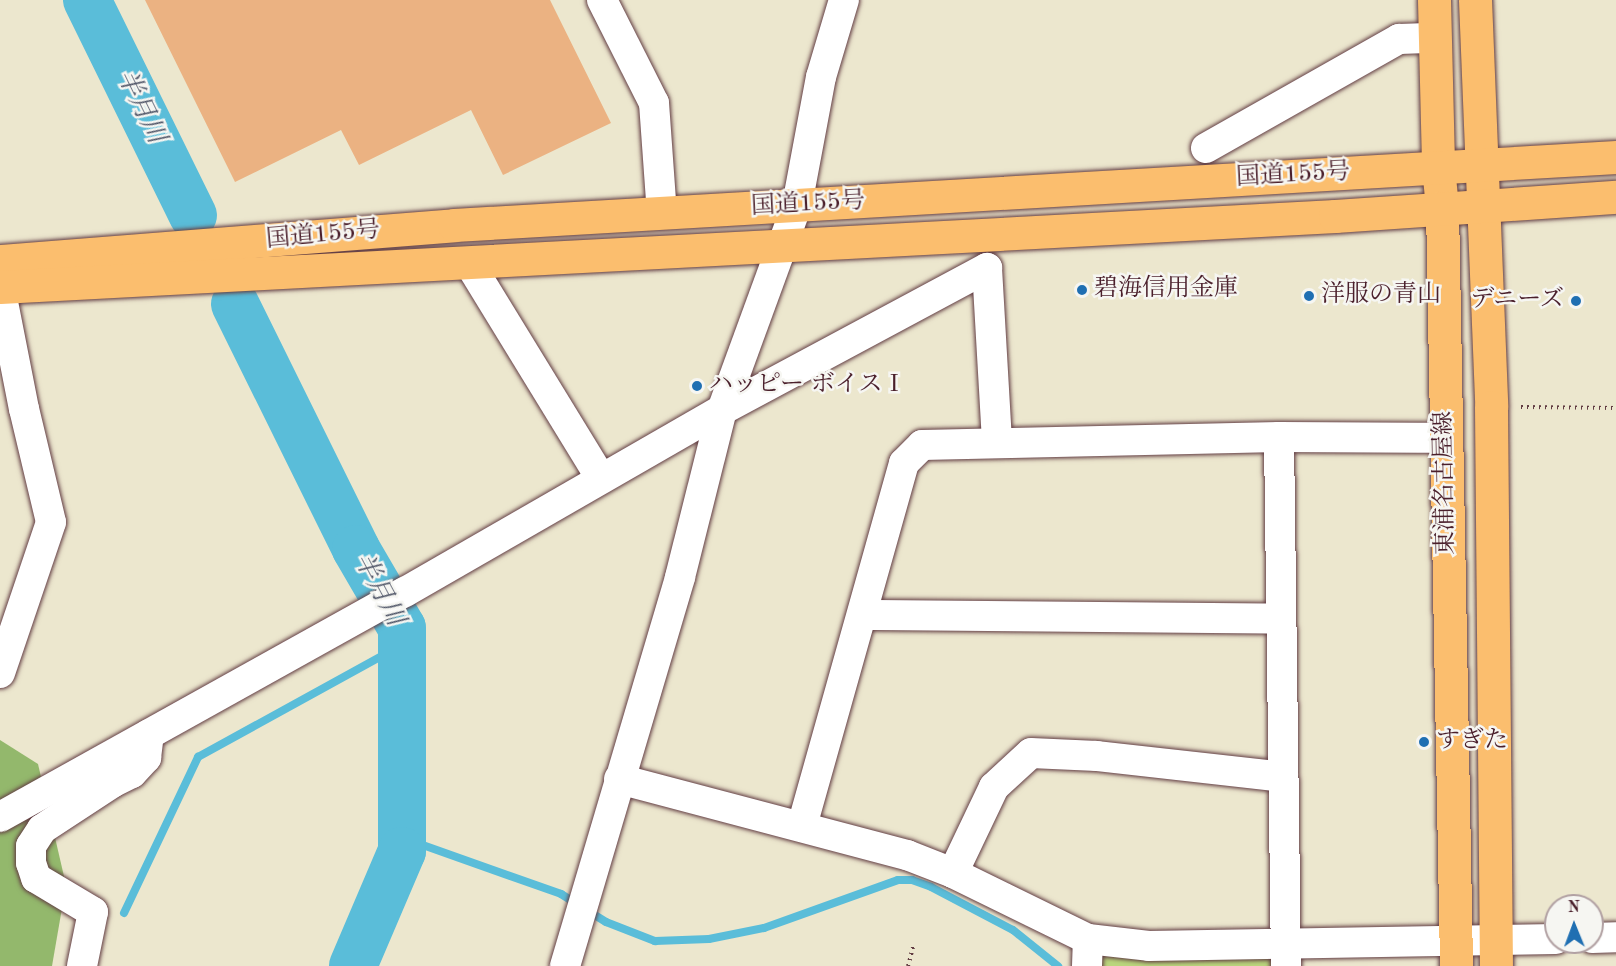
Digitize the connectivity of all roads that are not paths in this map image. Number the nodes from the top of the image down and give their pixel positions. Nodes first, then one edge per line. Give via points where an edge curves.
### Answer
1 (602, 0) edge
2 (844, 0) edge
3 (1434, 0) edge
4 (1475, 0) edge
5 (1435, 38) junction
6 (1206, 148) dead end
7 (1616, 157) edge
8 (1480, 165) junction
9 (1438, 167) junction
10 (1616, 197) edge
11 (1482, 205) junction
12 (797, 206) junction
13 (1442, 207) junction
14 (662, 214) junction
15 (783, 245) junction
16 (0, 261) edge
17 (469, 263) junction
18 (0, 287) edge
19 (722, 410) junction
20 (1279, 436) junction
21 (1446, 438) junction
22 (998, 443) junction
23 (601, 478) junction
24 (863, 615) junction
25 (1280, 619) junction
26 (0, 673) edge
27 (149, 734) junction
28 (1283, 777) junction
29 (620, 779) junction
30 (0, 817) edge
31 (802, 826) junction
32 (953, 873) junction
33 (1544, 942) edge
34 (1088, 952) edge
35 (1496, 953) edge
36 (1286, 954) edge
37 (1456, 954) edge
38 (82, 966) edge
39 (565, 966) edge

1 - 14 street via 654,103
2 - 12 street via 821,77
3 - 5 main road, 東浦名古屋線
4 - 8 main road, 東浦名古屋線
5 - 6 street via 1399,39
5 - 9 main road, 東浦名古屋線
7 - 8 main road, 国道155号
8 - 9 main road, 国道155号
8 - 11 main road, 東浦名古屋線
9 - 12 main road, 国道155号
9 - 13 main road, 東浦名古屋線
10 - 11 main road, 国道155号
11 - 13 main road, 国道155号
11 - 35 main road, 東浦名古屋線 via 1491,407
12 - 14 main road, 国道155号
12 - 15 street
13 - 15 main road, 国道155号
13 - 21 main road, 東浦名古屋線
14 - 16 main road, 国道155号 via 454,225
15 - 17 main road, 国道155号
15 - 19 street
17 - 18 main road, 国道155号
17 - 23 street
18 - 26 street via 51,522
19 - 22 street via 987,268
19 - 23 street
19 - 29 street via 680,577
20 - 21 street
20 - 22 street
20 - 25 street
21 - 37 main road, 東浦名古屋線
22 - 24 street via 922,445 904,462
23 - 27 street
24 - 25 street
24 - 31 street
25 - 28 street
27 - 30 street
27 - 38 street via 146,758 132,773 42,829 31,846 36,878 93,912
28 - 32 street via 1097,756 1030,753 994,788
28 - 36 street
29 - 31 street
29 - 39 street
31 - 32 street via 907,855
32 - 34 street
33 - 35 street
34 - 36 street via 1149,946
35 - 37 street
36 - 37 street

